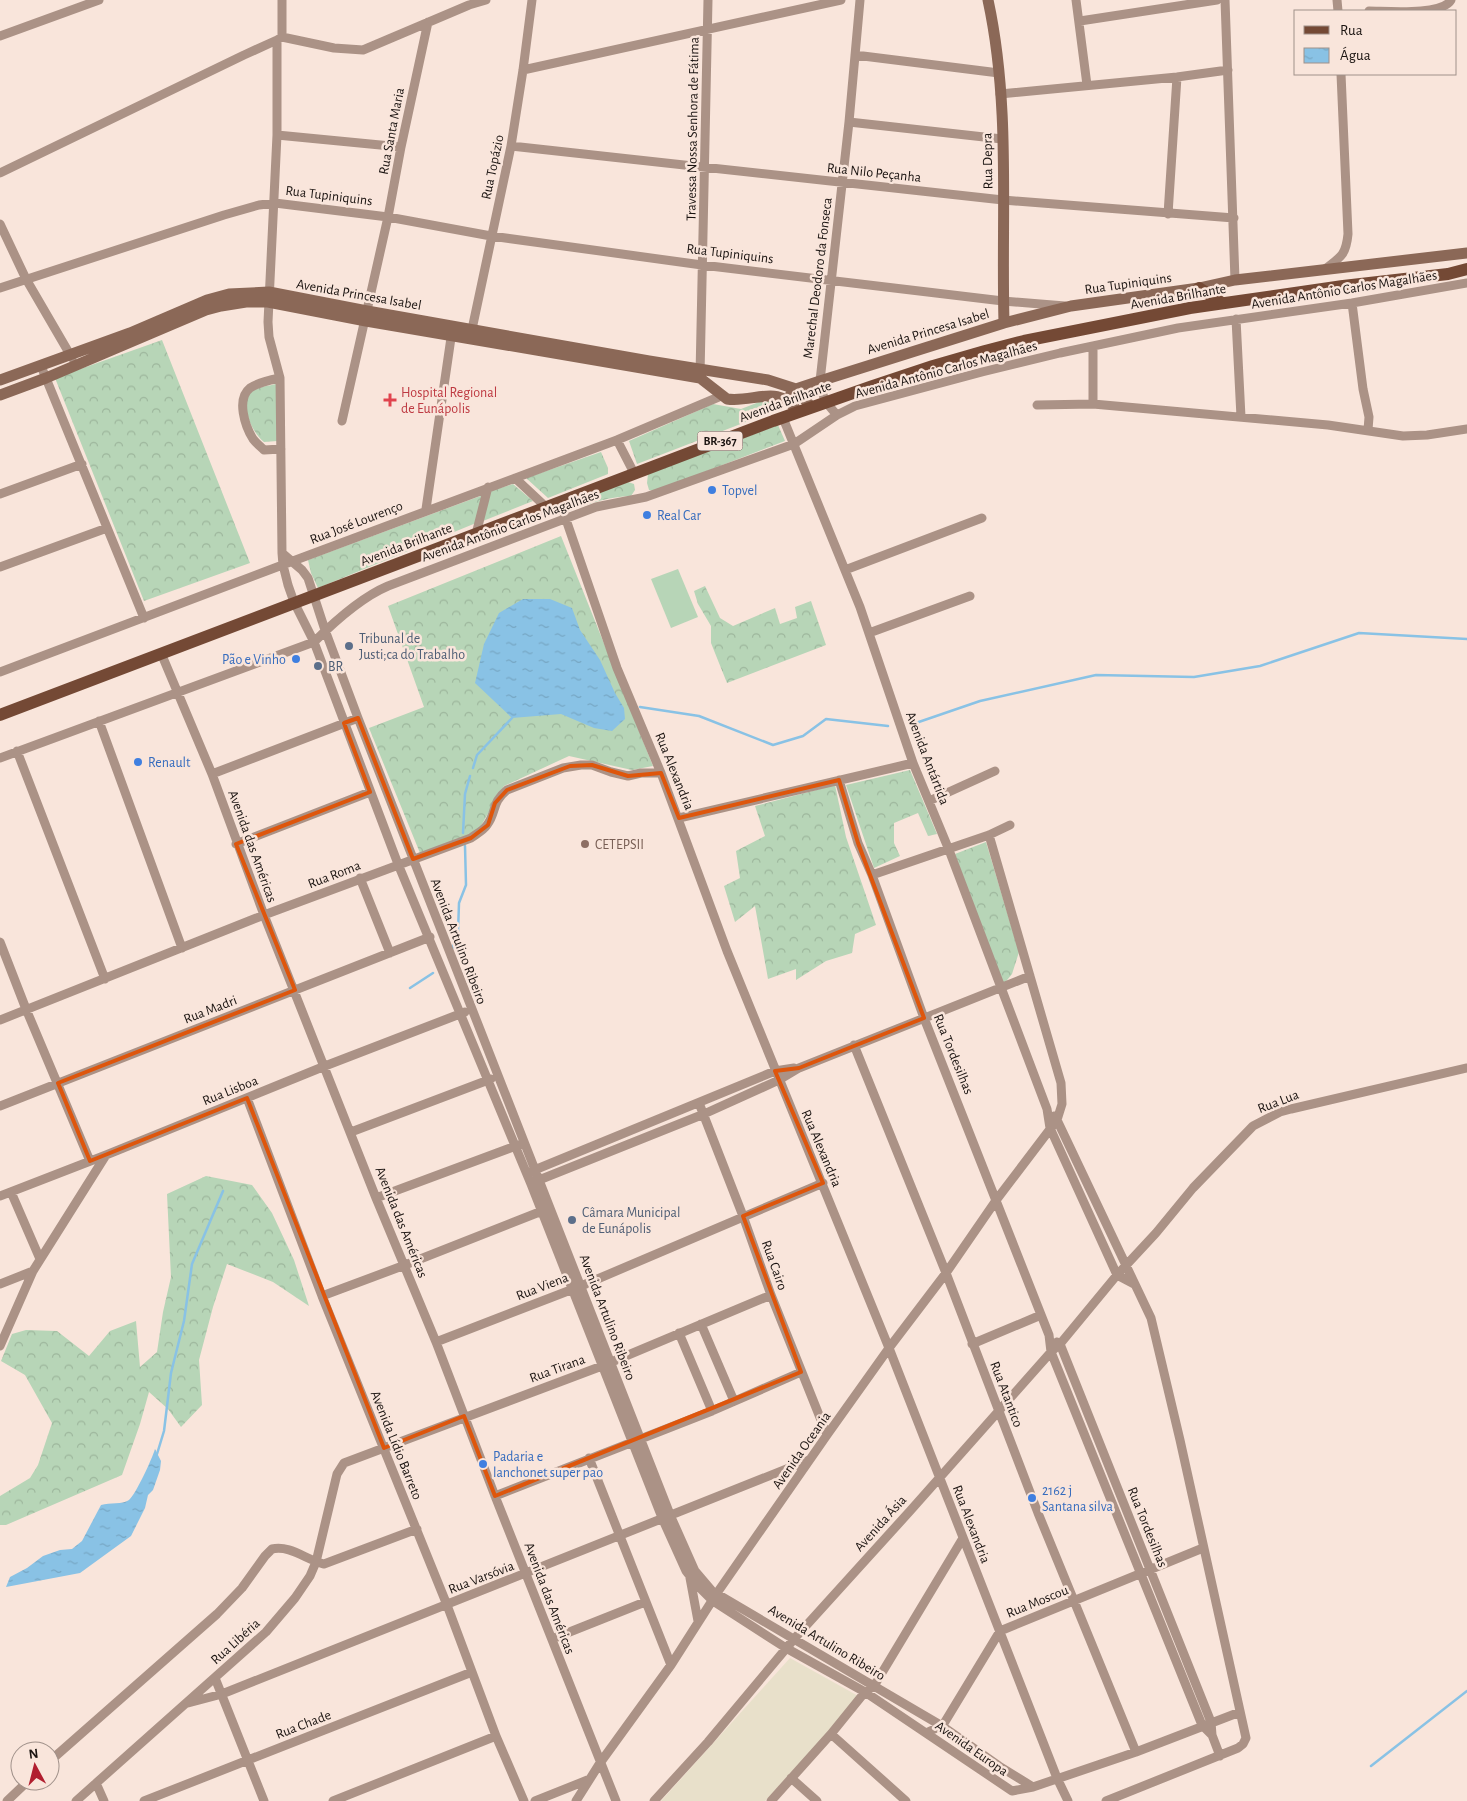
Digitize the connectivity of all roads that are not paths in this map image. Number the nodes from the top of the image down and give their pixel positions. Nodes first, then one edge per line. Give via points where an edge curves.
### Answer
1 (99, 0) edge
2 (282, 0) edge
3 (486, 0) edge
4 (532, 0) edge
5 (708, 0) edge
6 (842, 0) edge
7 (860, 0) edge
8 (988, 0) edge
9 (1076, 0) edge
10 (1217, 0) edge
11 (1225, 0) edge
12 (1451, 0) edge
13 (1402, 10) edge
14 (1080, 21) junction
15 (428, 22) junction
16 (708, 29) junction
17 (0, 36) edge
18 (280, 39) junction
19 (855, 55) junction
20 (524, 70) junction
21 (1228, 70) junction
22 (999, 73) junction
23 (1341, 75) edge
24 (1177, 77) junction
25 (1087, 85) junction
26 (1000, 94) junction
27 (849, 122) junction
28 (278, 135) junction
29 (1002, 139) junction
30 (511, 146) junction
31 (401, 147) junction
32 (705, 167) junction
33 (0, 173) edge
34 (842, 183) junction
35 (1003, 200) junction
36 (275, 203) junction
37 (1168, 214) junction
38 (388, 217) junction
39 (1234, 218) junction
40 (0, 224) edge
41 (491, 236) junction
42 (1467, 252) edge
43 (702, 265) junction
44 (1325, 269) junction
45 (1464, 271) edge
46 (26, 279) junction
47 (1235, 280) junction
48 (830, 281) junction
49 (1467, 283) edge
50 (0, 288) edge
51 (1199, 288) junction
52 (269, 297) junction
53 (1003, 300) junction
54 (1222, 303) junction
55 (1352, 303) junction
56 (1071, 306) junction
57 (366, 316) junction
58 (1236, 319) junction
59 (1004, 323) junction
60 (452, 330) junction
61 (471, 334) junction
62 (1093, 346) junction
63 (73, 360) junction
64 (41, 366) junction
65 (700, 374) junction
66 (725, 374) junction
67 (747, 377) junction
68 (46, 378) junction
69 (280, 378) junction
70 (0, 380) edge
71 (820, 381) junction
72 (796, 389) junction
73 (1, 392) edge
74 (720, 394) junction
75 (784, 398) junction
76 (743, 399) junction
77 (825, 402) junction
78 (1093, 404) junction
79 (1037, 405) dead end
80 (811, 407) junction
81 (798, 412) junction
82 (837, 415) junction
83 (783, 418) junction
84 (1241, 418) junction
85 (342, 422) dead end
86 (1467, 428) edge
87 (1368, 430) junction
88 (617, 440) junction
89 (794, 444) junction
90 (281, 449) junction
91 (82, 464) junction
92 (634, 473) junction
93 (515, 478) junction
94 (488, 488) junction
95 (0, 494) edge
96 (560, 502) junction
97 (546, 507) junction
98 (430, 509) junction
99 (565, 518) junction
100 (982, 518) dead end
101 (107, 528) junction
102 (476, 534) junction
103 (282, 553) junction
104 (293, 561) junction
105 (283, 564) junction
106 (0, 567) edge
107 (845, 570) junction
108 (314, 595) junction
109 (970, 596) dead end
110 (294, 602) junction
111 (144, 618) junction
112 (325, 630) junction
113 (870, 633) junction
114 (314, 642) junction
115 (161, 653) junction
116 (0, 672) edge
117 (178, 693) junction
118 (0, 715) edge
119 (358, 718) junction
120 (99, 722) junction
121 (344, 723) junction
122 (17, 751) junction
123 (0, 758) edge
124 (913, 763) junction
125 (995, 771) dead end
126 (661, 773) junction
127 (212, 774) junction
128 (839, 780) junction
129 (370, 792) junction
130 (929, 801) junction
131 (679, 818) junction
132 (1010, 824) dead end
133 (990, 835) junction
134 (236, 844) junction
135 (949, 850) junction
136 (412, 859) junction
137 (398, 864) junction
138 (872, 876) junction
139 (360, 878) junction
140 (264, 915) junction
141 (430, 937) junction
142 (0, 942) edge
143 (182, 948) junction
144 (390, 952) junction
145 (1030, 976) junction
146 (105, 979) junction
147 (1001, 989) junction
148 (295, 990) junction
149 (26, 1009) junction
150 (471, 1010) junction
151 (461, 1014) junction
152 (924, 1018) junction
153 (0, 1020) edge
154 (854, 1045) junction
155 (325, 1066) junction
156 (1467, 1068) edge
157 (777, 1075) junction
158 (497, 1076) junction
159 (487, 1080) junction
160 (58, 1084) junction
161 (246, 1098) junction
162 (699, 1103) junction
163 (0, 1106) edge
164 (704, 1114) junction
165 (1054, 1124) junction
166 (351, 1132) junction
167 (520, 1144) junction
168 (106, 1156) junction
169 (90, 1161) junction
170 (531, 1172) junction
171 (535, 1182) junction
172 (823, 1183) junction
173 (10, 1192) junction
174 (0, 1196) edge
175 (376, 1198) junction
176 (997, 1199) junction
177 (542, 1210) junction
178 (743, 1216) junction
179 (40, 1259) junction
180 (405, 1265) junction
181 (1127, 1265) junction
182 (33, 1271) junction
183 (946, 1273) junction
184 (1116, 1275) junction
185 (0, 1284) edge
186 (1134, 1284) junction
187 (576, 1287) junction
188 (771, 1295) junction
189 (322, 1296) junction
190 (1041, 1315) junction
191 (701, 1324) junction
192 (680, 1332) junction
193 (1049, 1335) junction
194 (436, 1342) junction
195 (972, 1344) junction
196 (1060, 1344) junction
197 (0, 1346) edge
198 (889, 1348) junction
199 (1050, 1352) junction
200 (606, 1364) junction
201 (801, 1372) junction
202 (734, 1401) junction
203 (712, 1411) junction
204 (999, 1411) junction
205 (464, 1416) junction
206 (828, 1435) junction
207 (636, 1440) junction
208 (384, 1448) junction
209 (589, 1458) junction
210 (350, 1460) joint
211 (810, 1460) junction
212 (940, 1478) junction
213 (495, 1496) junction
214 (667, 1518) junction
215 (417, 1529) junction
216 (620, 1537) junction
217 (963, 1538) junction
218 (1203, 1548) junction
219 (320, 1563) junction
220 (1150, 1569) junction
221 (1140, 1573) junction
222 (526, 1574) junction
223 (689, 1576) junction
224 (715, 1597) junction
225 (1073, 1601) junction
226 (645, 1602) junction
227 (447, 1605) junction
228 (698, 1621) junction
229 (1000, 1631) junction
230 (552, 1639) junction
231 (794, 1639) junction
232 (786, 1648) junction
233 (671, 1665) junction
234 (472, 1672) junction
235 (215, 1678) junction
236 (874, 1686) junction
237 (865, 1692) junction
238 (222, 1694) junction
239 (188, 1703) junction
240 (1240, 1712) junction
241 (1206, 1724) junction
242 (942, 1726) junction
243 (926, 1733) junction
244 (831, 1734) junction
245 (496, 1736) junction
246 (60, 1752) edge
247 (1136, 1752) junction
248 (1220, 1756) junction
249 (248, 1760) junction
250 (600, 1762) junction
251 (592, 1778) junction
252 (792, 1778) junction
253 (1057, 1778) junction
254 (96, 1783) junction
255 (1033, 1787) junction
256 (18, 1791) edge
257 (7, 1801) edge
258 (76, 1801) edge
259 (104, 1801) edge
260 (144, 1801) edge
261 (264, 1801) edge
262 (333, 1801) edge
263 (524, 1801) edge
264 (535, 1801) edge
265 (576, 1801) edge
266 (616, 1801) edge
267 (654, 1801) edge
268 (771, 1801) edge
269 (818, 1801) edge
270 (906, 1801) edge
271 (1068, 1801) edge
272 (1106, 1801) edge

1 - 17 street
2 - 18 street, Avenida Artulino Ribeiro
3 - 15 street
4 - 20 street, Rua Topázio
5 - 16 street, Travessa Nossa Senhora de Fátima
6 - 16 street
7 - 19 street, Marechal Deodoro da Fonseca
8 - 22 main road, Rua Depra
9 - 14 street
10 - 14 street
11 - 21 street
12 - 13 street via 1436,9
14 - 25 street
15 - 18 street via 363,50
15 - 31 street, Rua Santa Maria
16 - 20 street
16 - 32 street, Travessa Nossa Senhora de Fátima
18 - 28 street, Avenida Artulino Ribeiro
18 - 33 street
19 - 22 street
19 - 27 street, Marechal Deodoro da Fonseca
20 - 30 street, Rua Topázio
21 - 24 street
21 - 39 street
22 - 26 main road, Rua Depra
23 - 44 street via 1347,248 1342,257
24 - 25 street
24 - 37 street
25 - 26 street
26 - 29 main road, Rua Depra
27 - 29 street
27 - 34 street, Marechal Deodoro da Fonseca
28 - 31 street
28 - 36 street, Avenida Artulino Ribeiro
29 - 35 main road, Rua Depra
30 - 32 street, Rua Nilo Peçanha
30 - 41 street, Rua Topázio
31 - 38 street, Rua Santa Maria
32 - 34 street, Rua Nilo Peçanha
32 - 43 street, Travessa Nossa Senhora de Fátima
34 - 35 street, Rua Nilo Peçanha
34 - 48 street, Marechal Deodoro da Fonseca
35 - 37 street, Rua Nilo Peçanha
35 - 53 main road, Rua Depra
36 - 38 street, Rua Tupiniquins
36 - 46 street, Rua Tupiniquins via 224,215
36 - 52 street, Avenida Artulino Ribeiro
37 - 39 street, Rua Nilo Peçanha
38 - 41 street, Rua Tupiniquins
38 - 57 street, Rua Santa Maria
39 - 47 street
40 - 46 street
41 - 43 street, Rua Tupiniquins
41 - 61 street, Rua Topázio
42 - 44 main road, Rua Tupiniquins
43 - 48 street, Rua Tupiniquins
43 - 65 street, Travessa Nossa Senhora de Fátima
44 - 47 main road, Rua Tupiniquins
45 - 54 main road, Avenida Brilhante / BR-367
46 - 50 street, Rua Tupiniquins
46 - 63 street
47 - 51 main road, Rua Tupiniquins
48 - 53 street, Rua Tupiniquins
48 - 71 street, Marechal Deodoro da Fonseca
49 - 55 street, Avenida Antônio Carlos Magalhães
51 - 54 main road
51 - 56 main road, Rua Tupiniquins
52 - 57 main road, Avenida Princesa Isabel
52 - 63 main road, Avenida Princesa Isabel via 213,308
52 - 69 street, Avenida Artulino Ribeiro via 269,337
53 - 56 street, Rua Tupiniquins
53 - 59 main road, Rua Depra
54 - 77 main road, Avenida Brilhante / BR-367 via 985,351
55 - 58 street, Avenida Antônio Carlos Magalhães
55 - 87 street via 1369,417
56 - 59 main road, Avenida Princesa Isabel
57 - 60 main road, Avenida Princesa Isabel
57 - 85 street, Rua Santa Maria
58 - 62 street, Avenida Antônio Carlos Magalhães
58 - 84 street
59 - 71 main road, Avenida Princesa Isabel
60 - 61 main road, Avenida Princesa Isabel
60 - 98 street via 426,509
61 - 65 main road, Avenida Princesa Isabel
62 - 78 street
62 - 82 street, Avenida Antônio Carlos Magalhães via 923,387 855,406
63 - 64 main road, Avenida Princesa Isabel
63 - 68 main road, Avenida Princesa Isabel
64 - 68 street
64 - 70 main road, Avenida Princesa Isabel
65 - 66 main road, Avenida Princesa Isabel
65 - 74 main road, Avenida Princesa Isabel
66 - 67 main road
66 - 74 main road
67 - 72 main road
67 - 76 main road
68 - 73 main road, Avenida Princesa Isabel
68 - 91 street
69 - 90 street, Avenida Artulino Ribeiro
69 - 90 street via 250,388 243,399 242,412 254,439 264,450
71 - 72 main road, Avenida Princesa Isabel
71 - 77 street, Marechal Deodoro da Fonseca
72 - 75 main road, Avenida Princesa Isabel
72 - 80 main road
74 - 76 main road via 730,400
74 - 88 street, Rua José Lourenço
75 - 76 main road via 776,395
75 - 81 main road
77 - 80 main road, Avenida Brilhante / BR-367
77 - 82 street
78 - 79 street
78 - 84 street
80 - 81 main road, Avenida Brilhante / BR-367
81 - 83 main road, Avenida Brilhante / BR-367
82 - 89 street, Avenida Antônio Carlos Magalhães
83 - 89 street, Avenida Antártida
83 - 92 main road, Avenida Brilhante / BR-367
84 - 87 street
86 - 87 street via 1403,436
88 - 92 street
88 - 93 street, Rua José Lourenço
89 - 99 street, Avenida Antônio Carlos Magalhães via 677,488 646,498 596,507
89 - 107 street, Avenida Antártida
90 - 103 street, Avenida Artulino Ribeiro
91 - 95 street
91 - 101 street
92 - 96 main road, Avenida Brilhante / BR-367
93 - 94 street, Rua José Lourenço
93 - 97 street
94 - 98 street, Rua José Lourenço
94 - 102 street
96 - 97 main road, Avenida Brilhante / BR-367
96 - 99 street, Rua Alexandria
97 - 102 main road, Avenida Brilhante / BR-367
98 - 104 street, Rua José Lourenço
99 - 112 street, Avenida Antônio Carlos Magalhães via 378,590
99 - 126 street, Rua Alexandria via 617,668
100 - 107 street
101 - 106 street
101 - 111 street
102 - 108 main road, Avenida Brilhante / BR-367
103 - 104 street, Avenida Artulino Ribeiro
103 - 105 street, Avenida Artulino Ribeiro
104 - 105 street, Rua José Lourenço
104 - 108 street, Avenida Artulino Ribeiro via 308,578
105 - 110 street, Avenida Artulino Ribeiro
105 - 111 street, Rua José Lourenço
107 - 113 street, Avenida Antártida
108 - 110 main road, Avenida Brilhante / BR-367
108 - 112 street, Avenida Artulino Ribeiro
109 - 113 street
110 - 114 street, Avenida Artulino Ribeiro
110 - 115 main road, Avenida Brilhante / BR-367
111 - 116 street, Rua José Lourenço
112 - 114 street, Avenida Antônio Carlos Magalhães
112 - 119 street, Avenida Artulino Ribeiro
113 - 124 street, Avenida Antártida
114 - 117 street
114 - 121 street, Avenida Artulino Ribeiro
115 - 117 street, Avenida das Américas
115 - 118 main road, Avenida Brilhante / BR-367
117 - 120 street
117 - 127 street, Avenida das Américas
119 - 121 street
119 - 136 street, Avenida Artulino Ribeiro
120 - 122 street
120 - 143 street
121 - 127 street
121 - 129 street, Avenida Artulino Ribeiro
122 - 123 street
122 - 146 street
124 - 128 street
124 - 130 street, Avenida Antártida
125 - 130 street
126 - 131 street, Rua Alexandria
126 - 136 street, Rua Roma via 628,776 592,766 563,768 500,796 488,825 481,832
127 - 134 street, Avenida das Américas
128 - 131 street
128 - 138 street, Rua Tordesilhas via 858,843
129 - 134 street
129 - 137 street, Avenida Artulino Ribeiro
130 - 135 street, Avenida Antártida
131 - 157 street, Rua Alexandria via 727,951
132 - 133 street
133 - 135 street
133 - 145 street
134 - 140 street, Avenida das Américas
135 - 138 street
135 - 147 street, Avenida Antártida
136 - 137 street, Rua Roma
136 - 150 street, Avenida Artulino Ribeiro
137 - 139 street, Rua Roma
137 - 141 street, Avenida Artulino Ribeiro
138 - 152 street, Rua Tordesilhas
139 - 140 street, Rua Roma
139 - 144 street
140 - 143 street, Rua Roma
140 - 148 street, Avenida das Américas
141 - 144 street, Rua Madri
141 - 151 street, Avenida Artulino Ribeiro
142 - 149 street
143 - 146 street, Rua Roma
144 - 148 street, Rua Madri
145 - 147 street
145 - 165 street via 1061,1083 1062,1104
146 - 149 street, Rua Roma
147 - 152 street
147 - 165 street, Avenida Antártida
148 - 155 street, Avenida das Américas
148 - 160 street, Rua Madri
149 - 153 street, Rua Roma
149 - 160 street
150 - 151 street, Rua Lisboa
150 - 158 street, Avenida Artulino Ribeiro
151 - 155 street, Rua Lisboa
151 - 159 street, Avenida Artulino Ribeiro
152 - 154 street
152 - 176 street, Rua Tordesilhas
154 - 157 street
154 - 183 street, Rua Atantico
155 - 161 street, Rua Lisboa
155 - 166 street, Avenida das Américas
156 - 181 street, Rua Lua via 1309,1104 1280,1112 1253,1126 1193,1188
157 - 162 street
157 - 164 street
157 - 172 street, Rua Alexandria
158 - 159 street
158 - 167 street, Avenida Artulino Ribeiro
159 - 166 street
159 - 167 street, Avenida Artulino Ribeiro
160 - 163 street, Rua Madri
160 - 169 street
161 - 168 street, Rua Lisboa
161 - 189 street, Avenida Lídio Barreto
162 - 164 street, Rua Cairo
162 - 170 street
164 - 171 street
164 - 178 street, Rua Cairo
165 - 176 street, Avenida Oceania
165 - 181 street, Avenida Antártida
165 - 184 street, Avenida Antártida
166 - 175 street, Avenida das Américas
167 - 170 street, Avenida Artulino Ribeiro
167 - 175 street
168 - 169 street, Rua Lisboa
168 - 179 street
169 - 173 street, Rua Lisboa
170 - 171 street, Avenida Artulino Ribeiro
171 - 177 street, Avenida Artulino Ribeiro
171 - 187 street, Avenida Artulino Ribeiro
172 - 178 street, Rua Viena
172 - 198 street, Rua Alexandria
173 - 174 street, Rua Lisboa
173 - 179 street
175 - 180 street, Avenida das Américas
176 - 183 street, Avenida Oceania
176 - 190 street, Rua Tordesilhas
177 - 180 street
177 - 187 street, Avenida Artulino Ribeiro
178 - 187 street, Rua Viena
178 - 188 street, Rua Cairo
179 - 182 street
180 - 189 street
180 - 194 street, Avenida das Américas
181 - 184 street, Avenida Ásia
181 - 186 street, Avenida Antártida
182 - 185 street
182 - 197 street
183 - 195 street, Rua Atantico
183 - 198 street, Avenida Oceania
184 - 186 street
184 - 196 street, Avenida Ásia
186 - 218 street, Avenida Antártida via 1151,1318
187 - 194 street, Rua Viena
187 - 200 street, Avenida Artulino Ribeiro
188 - 191 street, Rua Tirana
188 - 201 street, Rua Cairo
189 - 208 street, Avenida Lídio Barreto
190 - 193 street, Rua Tordesilhas
190 - 195 street
191 - 192 street, Rua Tirana
191 - 202 street
192 - 200 street, Rua Tirana
192 - 203 street
193 - 196 street, Rua Tordesilhas
193 - 199 street, Rua Tordesilhas
194 - 205 street, Avenida das Américas
195 - 204 street, Rua Atantico
196 - 199 street, Avenida Ásia
196 - 220 street, Rua Tordesilhas
198 - 206 street, Avenida Oceania
198 - 212 street, Rua Alexandria
199 - 204 street, Avenida Ásia
199 - 221 street, Rua Tordesilhas
200 - 205 street, Rua Tirana
200 - 207 street, Avenida Artulino Ribeiro
201 - 202 street
201 - 206 street, Rua Cairo
202 - 203 street
203 - 207 street
204 - 212 street, Avenida Ásia
204 - 225 street, Rua Atantico
205 - 208 street, Rua Tirana
205 - 213 street, Avenida das Américas
206 - 211 street, Avenida Oceania
207 - 209 street
207 - 214 street, Avenida Artulino Ribeiro
208 - 210 street, Rua Tirana
208 - 215 street, Avenida Lídio Barreto
209 - 213 street
209 - 216 street
210 - 219 street, Rua Libéria via 340,1467 337,1474
211 - 214 street, Rua Varsóvia
211 - 224 street, Avenida Oceania
212 - 217 street, Rua Alexandria
212 - 231 street, Avenida Ásia
213 - 222 street, Avenida das Américas
214 - 216 street, Rua Varsóvia
214 - 223 street, Avenida Artulino Ribeiro
214 - 224 street, Avenida Artulino Ribeiro via 695,1571
215 - 219 street
215 - 227 street, Avenida Lídio Barreto
216 - 222 street, Rua Varsóvia
216 - 226 street
217 - 229 street, Rua Alexandria
217 - 236 street
218 - 220 street, Rua Moscou
218 - 240 street, Avenida Antártida
219 - 235 street, Rua Libéria via 275,1624
219 - 246 street via 288,1549 268,1552 218,1614
220 - 221 street, Rua Moscou
220 - 241 street, Rua Tordesilhas
221 - 225 street, Rua Moscou
221 - 241 street, Rua Tordesilhas
222 - 227 street, Rua Varsóvia
222 - 230 street, Avenida das Américas
223 - 224 street, Avenida Artulino Ribeiro
223 - 228 street
224 - 228 street, Avenida Oceania
224 - 231 street, Avenida Artulino Ribeiro
224 - 232 street, Avenida Artulino Ribeiro
225 - 229 street, Rua Moscou
225 - 247 street, Rua Atantico
226 - 230 street
226 - 233 street
227 - 234 street, Avenida Lídio Barreto
227 - 238 street, Rua Varsóvia
228 - 233 street, Avenida Oceania
229 - 242 street, Rua Moscou
229 - 253 street, Rua Alexandria
230 - 250 street, Avenida das Américas
231 - 232 street, Avenida Ásia
231 - 236 street, Avenida Artulino Ribeiro
232 - 237 street, Avenida Europa
232 - 267 street, Avenida Ásia
233 - 250 street, Avenida Oceania
234 - 245 street, Avenida Lídio Barreto
234 - 249 street, Rua Chade
235 - 238 street
235 - 239 street, Rua Libéria
236 - 237 street
236 - 242 street, Avenida Artulino Ribeiro
237 - 243 street, Avenida Europa
237 - 244 street
238 - 239 street, Rua Varsóvia
238 - 249 street
239 - 254 street, Rua Libéria
240 - 241 street, Avenida Europa
240 - 248 street, Avenida Antártida via 1245,1741
241 - 247 street, Avenida Europa
241 - 248 street, Rua Tordesilhas
242 - 243 street
242 - 255 street, Avenida Artulino Ribeiro
243 - 255 street, Avenida Europa via 1008,1790 1013,1792
244 - 252 street
244 - 270 street
245 - 262 street
245 - 263 street, Avenida Lídio Barreto
247 - 253 street, Avenida Europa
248 - 272 street
249 - 260 street, Rua Chade
249 - 261 street
250 - 251 street, Avenida Oceania
250 - 266 street, Avenida das Américas
251 - 264 street
251 - 265 street, Avenida Oceania
252 - 268 street
252 - 269 street
253 - 255 street, Avenida Europa
253 - 271 street, Rua Alexandria
254 - 258 street, Rua Libéria
254 - 259 street
256 - 257 street

